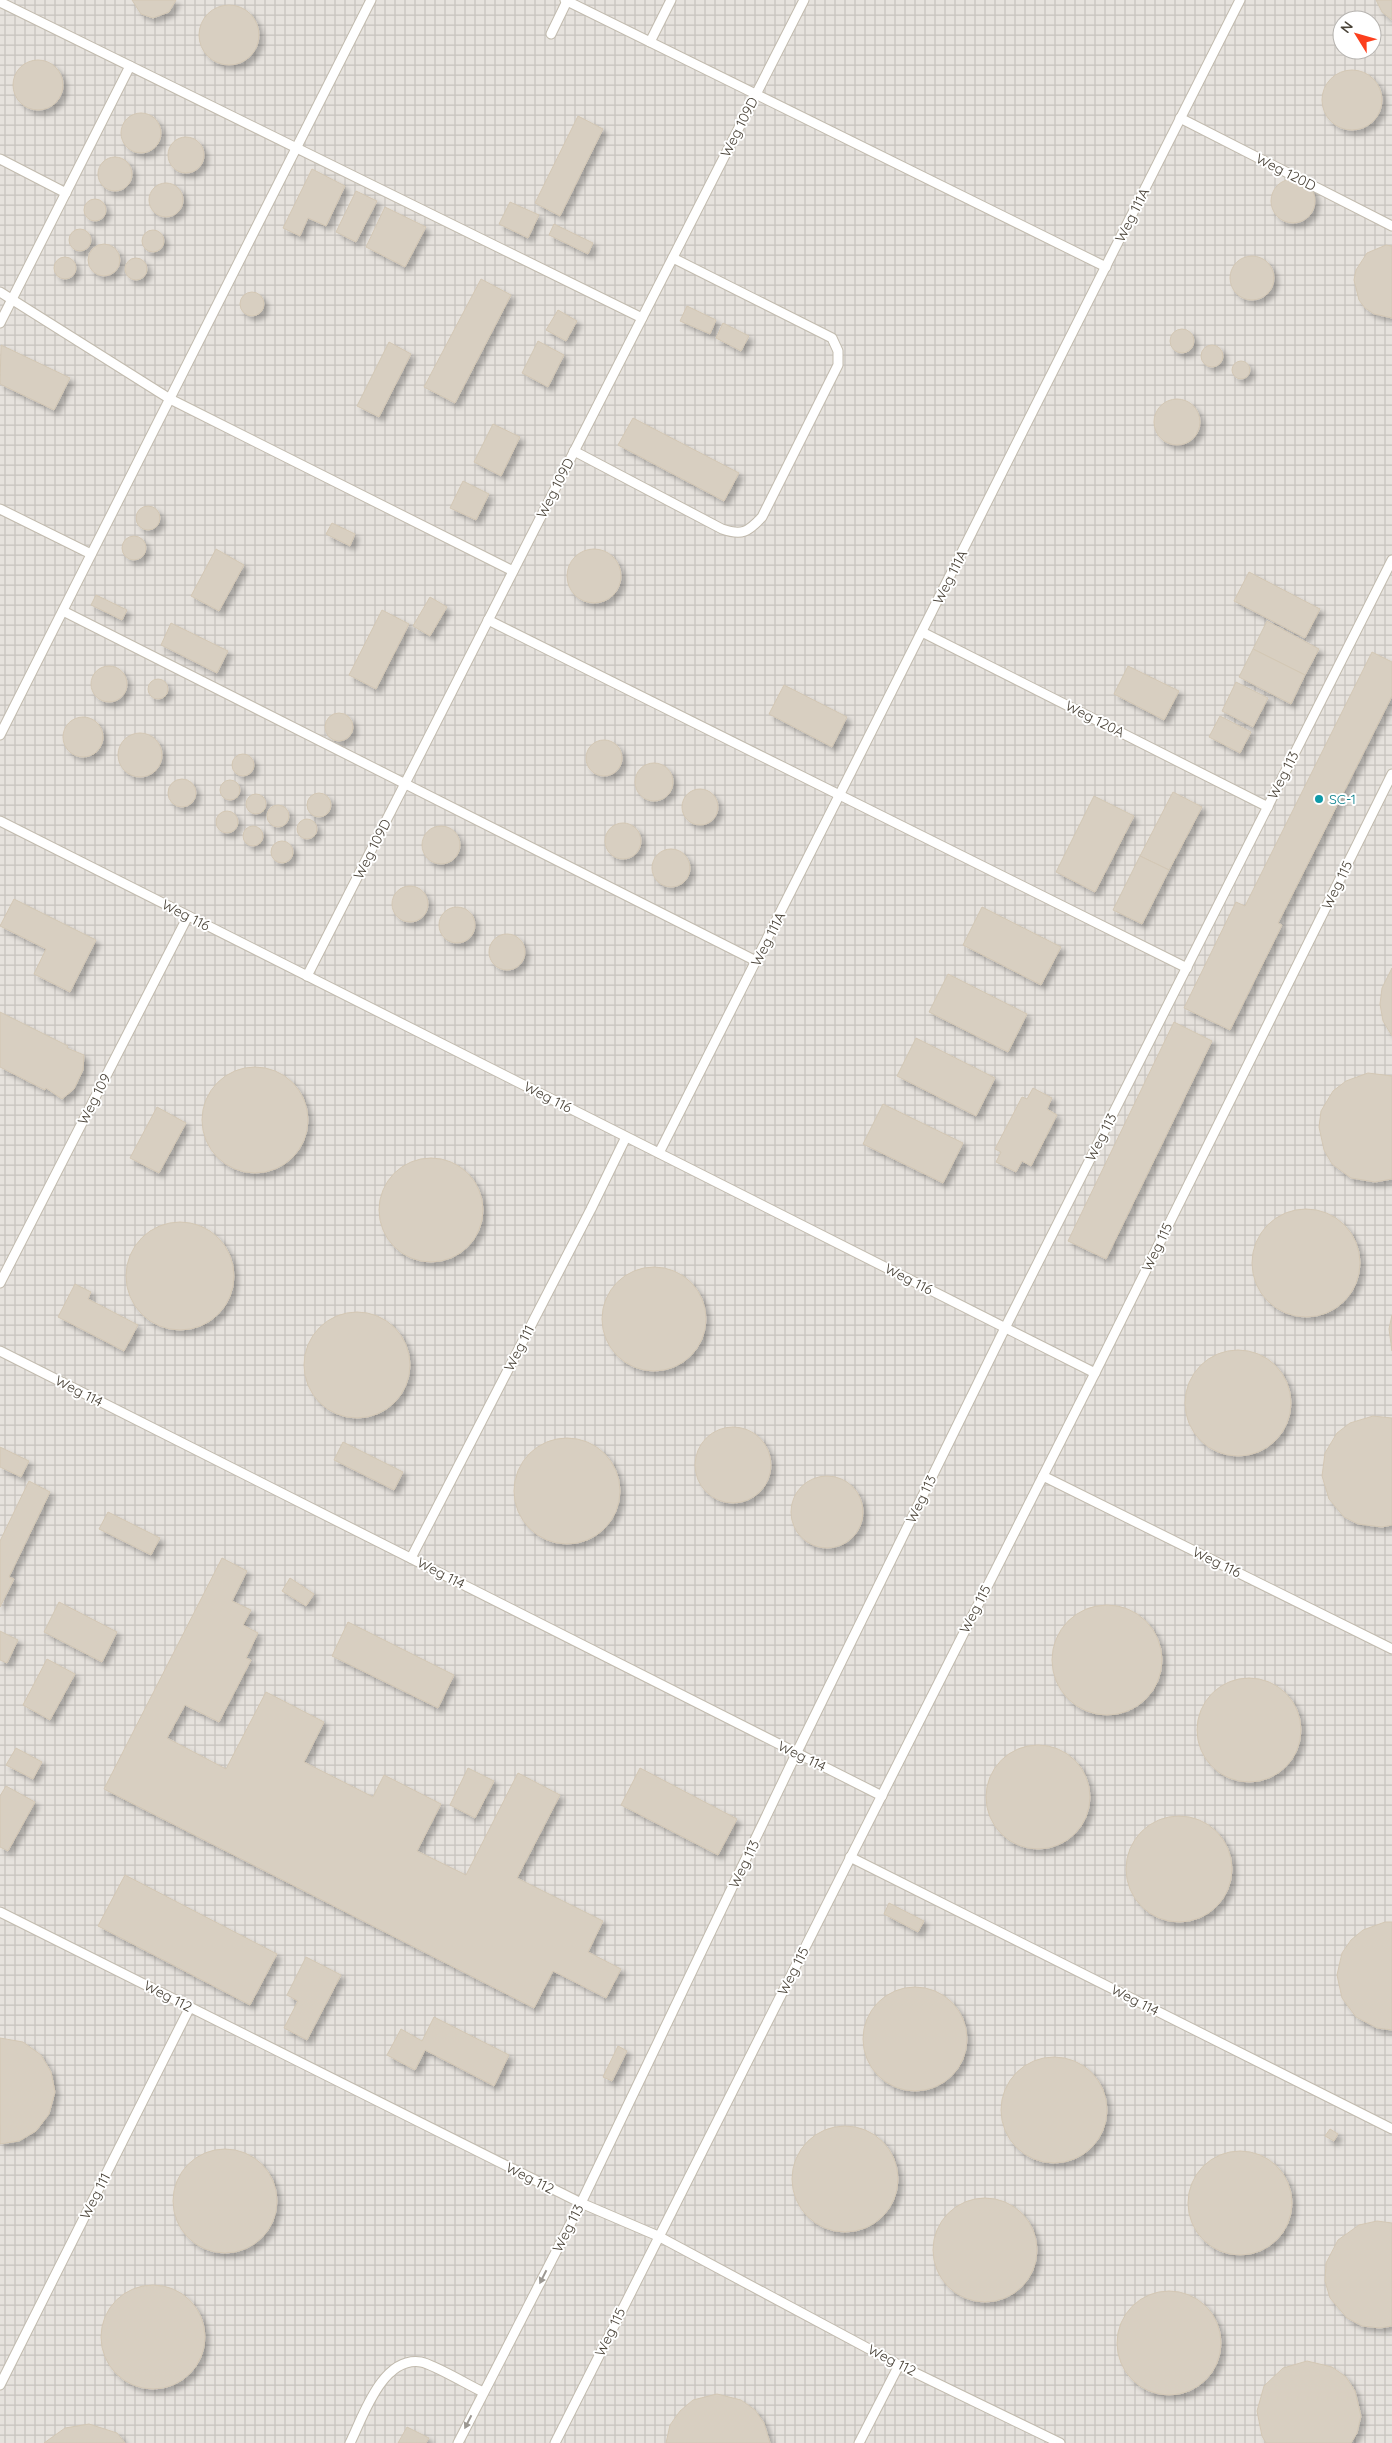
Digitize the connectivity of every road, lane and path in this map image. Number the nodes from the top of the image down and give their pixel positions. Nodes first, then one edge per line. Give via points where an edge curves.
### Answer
1 (371, 0) edge
2 (671, 0) edge
3 (804, 0) edge
4 (1240, 0) edge
5 (566, 1) edge
6 (0, 2) edge
7 (551, 34) dead end
8 (650, 42) junction
9 (130, 66) junction
10 (756, 94) junction
11 (1180, 118) junction
12 (296, 148) junction
13 (0, 159) edge
14 (66, 193) junction
15 (1392, 226) edge
16 (672, 258) junction
17 (1106, 267) junction
18 (0, 292) edge
19 (12, 298) junction
20 (642, 318) junction
21 (0, 323) edge
22 (170, 399) junction
23 (574, 451) junction
24 (0, 509) edge
25 (91, 554) junction
26 (1392, 560) edge
27 (513, 571) junction
28 (63, 610) junction
29 (488, 620) junction
30 (922, 632) junction
31 (0, 735) edge
32 (1392, 774) edge
33 (405, 783) junction
34 (840, 795) junction
35 (1268, 807) junction
36 (0, 821) edge
37 (188, 916) junction
38 (756, 961) junction
39 (1187, 968) junction
40 (307, 976) junction
41 (626, 1137) junction
42 (659, 1153) junction
43 (0, 1283) edge
44 (1005, 1328) junction
45 (0, 1351) edge
46 (1095, 1373) junction
47 (1042, 1476) junction
48 (411, 1558) junction
49 (1392, 1649) edge
50 (796, 1754) junction
51 (882, 1796) junction
52 (850, 1857) junction
53 (0, 1912) edge
54 (190, 2007) junction
55 (1392, 2128) edge
56 (581, 2203) junction
57 (658, 2236) junction
58 (899, 2365) junction
59 (0, 2385) edge
60 (483, 2392) junction
61 (350, 2443) edge
62 (458, 2443) edge
63 (555, 2443) edge
64 (859, 2443) edge
65 (1060, 2443) edge

1 - 12 lane
2 - 8 lane
3 - 10 lane, Weg 109D
4 - 11 lane, Weg 111A
5 - 7 lane
5 - 8 lane
6 - 9 lane
8 - 10 lane
9 - 12 lane
9 - 14 lane
10 - 16 lane, Weg 109D
10 - 17 lane
11 - 15 lane, Weg 120D
11 - 17 lane, Weg 111A
12 - 20 lane
12 - 22 lane
13 - 14 lane
14 - 19 lane
16 - 20 lane, Weg 109D
16 - 23 lane via 832,338 838,351 838,365 762,516 751,529 736,534
17 - 30 lane, Weg 111A
18 - 19 lane
19 - 21 lane
19 - 22 lane
20 - 23 lane, Weg 109D
22 - 25 lane
22 - 27 lane
23 - 27 lane, Weg 109D
24 - 25 lane
25 - 28 lane
26 - 35 lane, Weg 113
27 - 29 lane, Weg 109D
28 - 31 lane
28 - 33 lane
29 - 33 lane, Weg 109D
29 - 34 lane
30 - 34 lane, Weg 111A
30 - 35 lane, Weg 120A
32 - 46 lane, Weg 115
33 - 38 lane
33 - 40 lane, Weg 109D
34 - 38 lane, Weg 111A
34 - 39 lane
35 - 39 lane, Weg 113
36 - 37 lane, Weg 116
37 - 40 lane, Weg 116
37 - 43 lane, Weg 109
38 - 42 lane, Weg 111A
39 - 44 lane, Weg 113
40 - 41 lane, Weg 116
41 - 42 lane, Weg 116
41 - 48 lane, Weg 111
42 - 44 lane, Weg 116
44 - 46 lane, Weg 116
44 - 50 lane, Weg 113
45 - 48 lane, Weg 114
46 - 47 lane, Weg 115
47 - 49 lane, Weg 116
47 - 51 lane, Weg 115
48 - 50 lane, Weg 114
50 - 51 lane, Weg 114
50 - 56 lane, Weg 113
51 - 52 lane, Weg 115
52 - 55 lane, Weg 114
52 - 57 lane, Weg 115
53 - 54 lane, Weg 112
54 - 56 lane, Weg 112
54 - 59 lane, Weg 111
56 - 57 lane, Weg 112
56 -> 60 lane, Weg 113
57 - 58 lane, Weg 112
57 - 63 lane, Weg 115
58 - 64 lane
58 - 65 lane, Weg 112
60 - 61 lane via 421,2362 405,2365 391,2371 378,2384
60 -> 62 lane, Weg 113

